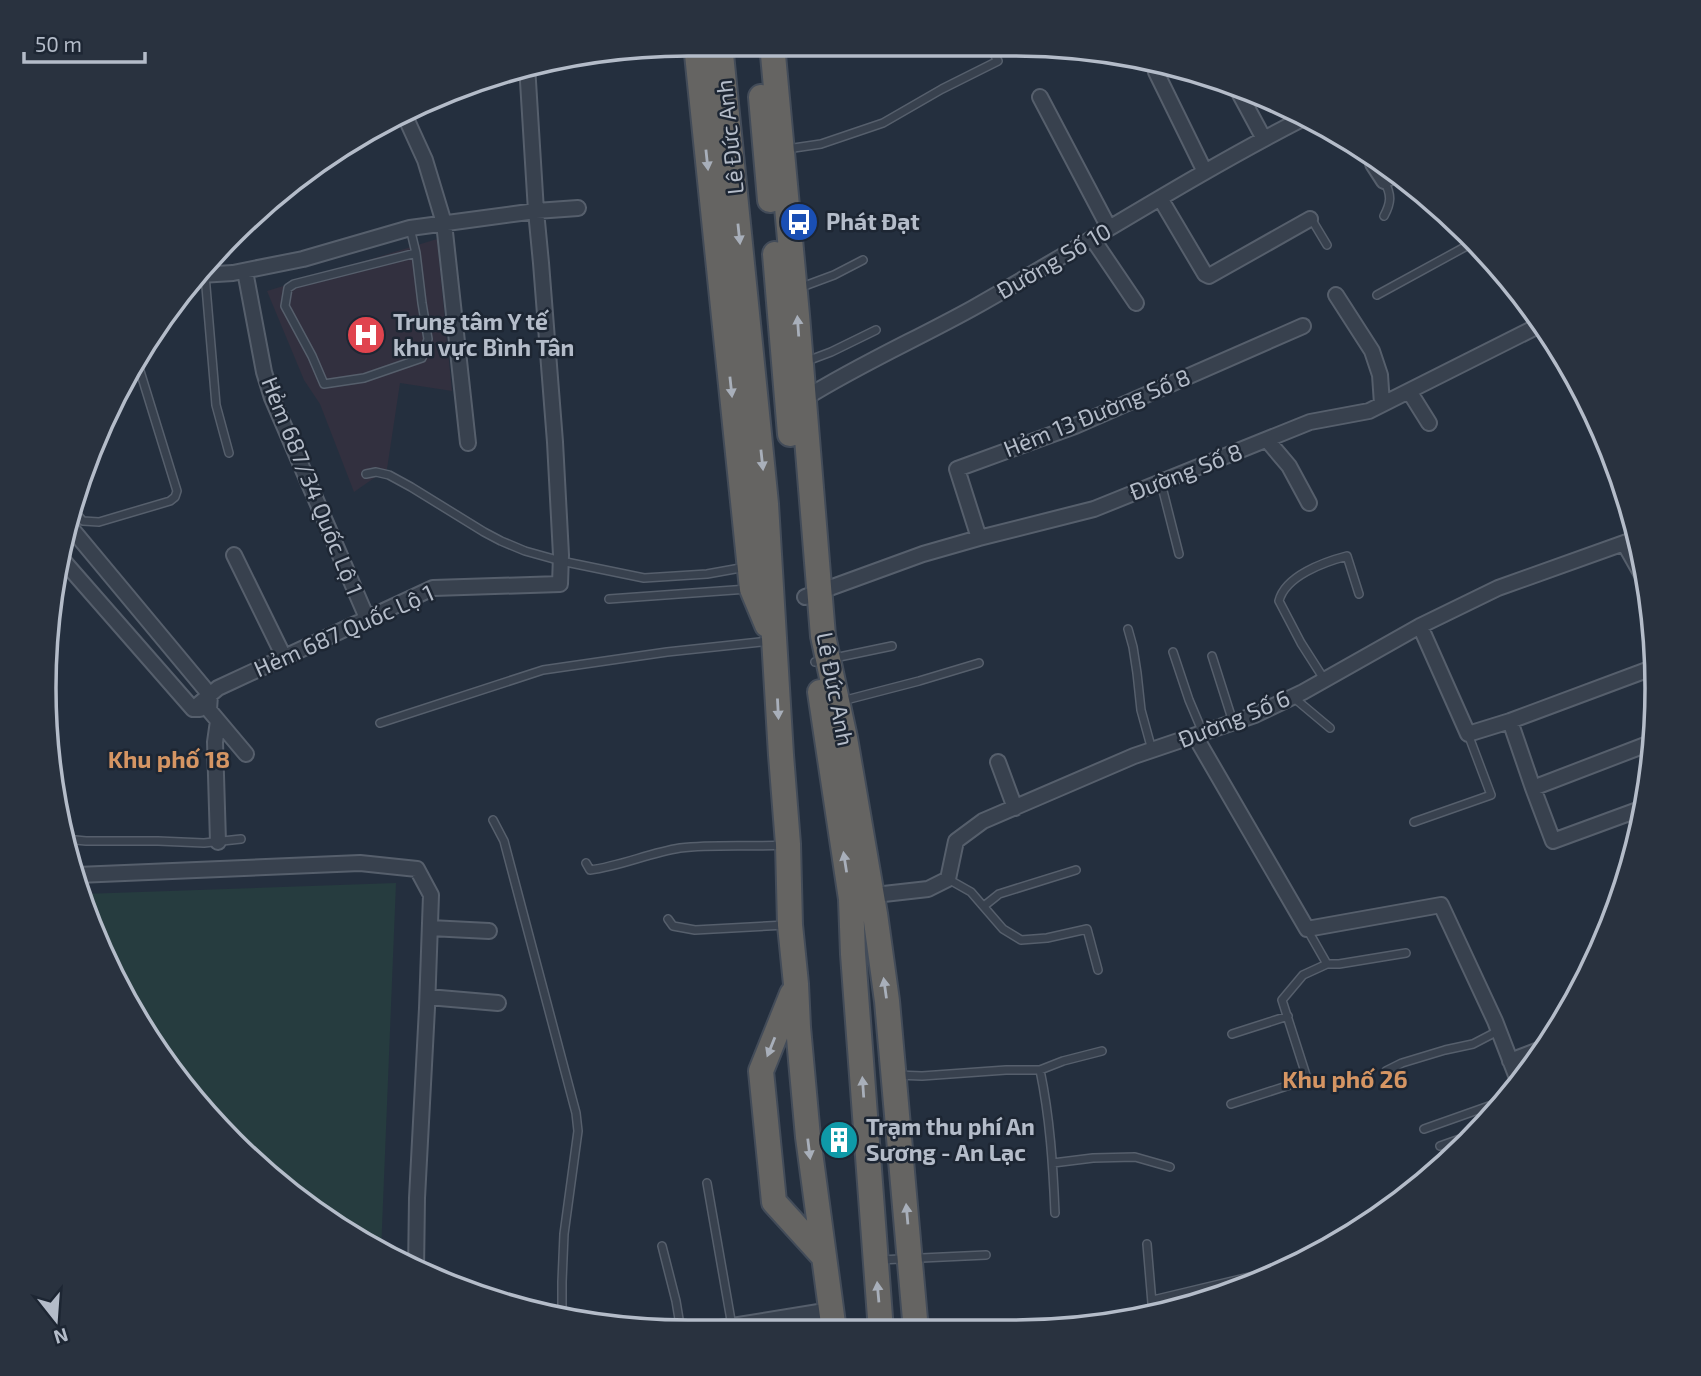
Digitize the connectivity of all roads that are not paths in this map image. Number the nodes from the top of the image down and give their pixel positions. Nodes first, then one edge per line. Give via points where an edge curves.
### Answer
1 (697, 56) edge
2 (721, 56) edge
3 (757, 56) edge
4 (773, 56) edge
5 (995, 56) edge
6 (1156, 73) edge
7 (528, 77) edge
8 (1040, 97) dead end
9 (1243, 100) edge
10 (407, 121) edge
11 (1296, 122) edge
12 (728, 124) junction
13 (704, 127) junction
14 (1264, 139) junction
15 (783, 149) junction
16 (1205, 172) junction
17 (1389, 181) edge
18 (1160, 198) junction
19 (578, 208) dead end
20 (536, 211) junction
21 (1384, 216) dead end
22 (1310, 219) joint
23 (444, 223) junction
24 (410, 228) junction
25 (1109, 228) junction
26 (1092, 238) junction
27 (1327, 245) dead end
28 (1465, 247) edge
29 (416, 253) junction
30 (863, 260) dead end
31 (245, 271) junction
32 (210, 274) edge
33 (203, 283) edge
34 (795, 290) junction
35 (1336, 295) dead end
36 (1377, 295) dead end
37 (1136, 303) dead end
38 (1303, 326) dead end
39 (1532, 329) edge
40 (876, 330) dead end
41 (801, 363) junction
42 (141, 373) edge
43 (1409, 391) junction
44 (803, 399) junction
45 (1382, 404) junction
46 (1429, 423) dead end
47 (1267, 440) junction
48 (468, 443) dead end
49 (229, 453) dead end
50 (366, 474) dead end
51 (1161, 482) junction
52 (1309, 503) dead end
53 (80, 518) edge
54 (76, 534) edge
55 (979, 538) junction
56 (1627, 541) edge
57 (1179, 554) dead end
58 (234, 555) dead end
59 (561, 558) junction
60 (68, 566) edge
61 (751, 578) junction
62 (1359, 594) dead end
63 (812, 595) junction
64 (609, 598) dead end
65 (367, 618) junction
66 (1420, 626) junction
67 (1128, 629) dead end
68 (774, 641) junction
69 (166, 643) junction
70 (892, 646) dead end
71 (1173, 652) dead end
72 (1212, 656) dead end
73 (284, 657) junction
74 (150, 658) junction
75 (821, 660) junction
76 (979, 663) dead end
77 (1645, 671) edge
78 (1324, 679) junction
79 (210, 695) junction
80 (1293, 697) junction
81 (830, 704) junction
82 (193, 709) junction
83 (214, 715) junction
84 (1510, 721) junction
85 (380, 723) dead end
86 (1233, 723) junction
87 (1330, 728) dead end
88 (1468, 734) junction
89 (1199, 735) junction
90 (1642, 746) edge
91 (1153, 750) junction
92 (246, 754) dead end
93 (998, 762) dead end
94 (1533, 788) junction
95 (1015, 808) junction
96 (1633, 812) edge
97 (493, 820) dead end
98 (1414, 822) dead end
99 (242, 839) dead end
100 (75, 840) edge
101 (218, 842) junction
102 (788, 844) junction
103 (586, 863) dead end
104 (1076, 870) dead end
105 (85, 875) edge
106 (948, 879) junction
107 (861, 897) junction
108 (984, 906) junction
109 (668, 919) dead end
110 (790, 925) junction
111 (430, 928) junction
112 (1307, 929) junction
113 (489, 930) dead end
114 (1406, 953) dead end
115 (1327, 964) junction
116 (1098, 971) dead end
117 (796, 984) junction
118 (428, 997) junction
119 (498, 1003) dead end
120 (1288, 1016) junction
121 (1499, 1030) junction
122 (1232, 1034) dead end
123 (1102, 1051) dead end
124 (1527, 1054) edge
125 (1510, 1061) junction
126 (1040, 1070) junction
127 (1386, 1071) dead end
128 (1514, 1073) edge
129 (893, 1075) junction
130 (1231, 1104) dead end
131 (1486, 1107) edge
132 (1424, 1129) dead end
133 (1453, 1141) edge
134 (1440, 1146) dead end
135 (1053, 1163) junction
136 (1170, 1167) dead end
137 (707, 1183) dead end
138 (1055, 1213) dead end
139 (1147, 1244) dead end
140 (662, 1246) dead end
141 (986, 1255) dead end
142 (823, 1256) junction
143 (911, 1258) junction
144 (416, 1259) edge
145 (875, 1261) junction
146 (1225, 1283) edge
147 (1153, 1300) junction
148 (1153, 1304) edge
149 (562, 1307) edge
150 (679, 1320) edge
151 (731, 1320) edge
152 (832, 1320) edge
153 (880, 1320) edge
154 (915, 1320) edge

1 - 13 highway, Lê Đức Anh
2 - 12 highway, Lê Đức Anh
3 - 63 highway, Lê Đức Anh via 787,404
4 - 15 highway, Lê Đức Anh
5 - 15 lane via 998,61 883,123 821,144
6 - 16 street
7 - 20 street
8 - 25 street
9 - 14 street
10 - 23 street
11 - 14 street, Đường Số 10
12 - 13 highway
12 -> 68 highway, Lê Đức Anh via 766,504
13 -> 61 highway, Lê Đức Anh
14 - 16 street, Đường Số 10
15 - 34 highway, Lê Đức Anh
16 - 18 street, Đường Số 10
17 - 21 lane via 1391,203
18 - 22 street via 1209,276
18 - 25 street, Đường Số 10
19 - 20 street
20 - 23 street
20 - 59 street
22 - 27 lane
23 - 24 street
23 - 48 street
24 - 29 lane
24 - 31 street
25 - 26 street, Đường Số 10
26 - 37 street
26 - 44 street, Đường Số 10
28 - 36 lane
29 - 29 lane via 428,338 422,358 364,378 324,384 285,306 288,288
30 - 34 lane
31 - 32 street
31 - 65 street, Hẻm 687/34 Quốc Lộ 1 via 272,398
33 - 49 lane via 216,405
41 -> 34 highway, Lê Đức Anh
35 - 45 street via 1372,351
38 - 55 street, Hẻm 13 Đường Số 8 via 1075,426 957,469
39 - 43 street, Đường Số 8
40 - 41 lane
41 - 44 highway, Lê Đức Anh
42 - 53 lane via 177,491 175,497 99,523
43 - 45 street, Đường Số 8
43 - 46 street
44 - 63 highway, Lê Đức Anh
45 - 47 street, Đường Số 8 via 1369,411 1310,422
47 - 51 street, Đường Số 8
47 - 52 street via 1289,466
50 - 59 lane via 389,475 501,541
51 - 55 street, Đường Số 8 via 1094,509
51 - 57 lane
54 - 69 street
55 - 63 street, Đường Số 8
56 - 66 street, Đường Số 6 via 1498,588
58 - 73 street
59 - 61 lane via 644,578
59 - 65 street, Hẻm 687 Quốc Lộ 1 via 560,584 433,588
60 - 74 street
61 - 64 lane
61 - 68 highway, Lê Đức Anh
62 - 78 lane via 1347,556 1305,573 1282,592 1279,601
63 - 75 highway, Lê Đức Anh
65 - 73 street, Hẻm 687 Quốc Lộ 1
66 - 78 street, Đường Số 6
66 - 88 street
67 - 91 lane via 1141,710
68 - 85 lane via 543,670
68 -> 102 highway, Lê Đức Anh
69 - 74 street
69 - 79 street
70 - 75 lane
71 - 89 lane
72 - 86 lane
73 - 79 street, Hẻm 687 Quốc Lộ 1
74 - 82 street
75 - 81 highway, Lê Đức Anh
76 - 81 lane
77 - 84 street
78 - 80 street, Đường Số 6
79 - 82 street, Hẻm 687 Quốc Lộ 1
79 - 83 street
80 - 86 street, Đường Số 6
80 - 87 lane
107 -> 81 highway, Lê Đức Anh
82 - 83 street
83 - 92 street
83 - 101 street
84 - 88 street
84 - 94 street
86 - 89 street, Đường Số 6
88 - 98 lane via 1491,795
89 - 91 street, Đường Số 6
89 - 112 street
90 - 94 street
91 - 95 street, Đường Số 6
93 - 95 street
94 - 96 street via 1553,841
95 - 106 street, Đường Số 6 via 984,821 956,841
97 - 149 lane via 504,841 576,1112
99 - 101 lane
100 - 101 lane
102 - 103 lane via 680,848 590,870
102 - 110 highway, Lê Đức Anh
104 - 108 lane via 999,894
105 - 111 street via 360,863 417,869 430,895
106 - 107 street via 928,890
106 - 108 lane
129 -> 107 highway, Lê Đức Anh via 887,1001
145 -> 107 highway, Lê Đức Anh via 853,954
108 - 116 lane via 1003,929 1021,940 1087,929
109 - 110 lane via 673,926 695,930
110 - 117 highway, Lê Đức Anh
111 - 113 street
111 - 118 street
112 - 115 lane
112 - 121 street via 1441,905
114 - 115 lane
115 - 120 lane via 1303,975 1282,1000
117 -> 142 highway, Lê Đức Anh
117 -> 142 highway, Lê Đức Anh via 761,1071 774,1202
118 - 119 street
118 - 144 street
120 - 122 lane
120 - 130 lane via 1306,1075 1299,1082
121 - 125 street
121 - 127 lane via 1473,1044
123 - 126 lane
124 - 125 street
125 - 128 street
126 - 129 lane
126 - 135 lane
143 -> 129 highway, Lê Đức Anh
131 - 132 lane
133 - 134 lane
135 - 136 lane via 1135,1157
135 - 138 lane
137 - 151 lane
139 - 147 lane
140 - 150 lane
141 - 143 lane
142 - 152 highway, Lê Đức Anh
143 - 145 lane
143 - 154 highway, Lê Đức Anh
153 -> 145 highway, Lê Đức Anh
146 - 147 lane
147 - 148 lane

